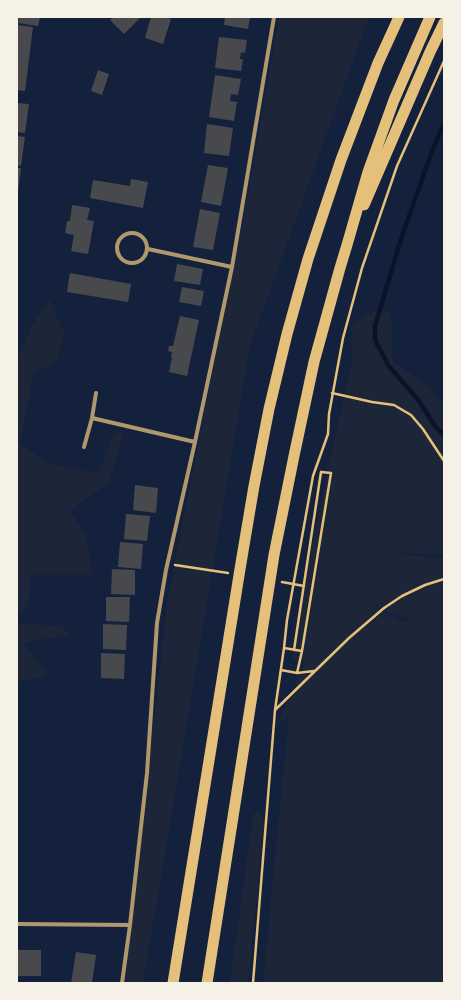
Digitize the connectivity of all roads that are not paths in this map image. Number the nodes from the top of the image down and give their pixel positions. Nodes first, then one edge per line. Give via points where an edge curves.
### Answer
1 (274, 17) edge
2 (399, 17) edge
3 (430, 17) edge
4 (444, 22) edge
5 (347, 245) junction
6 (148, 249) junction
7 (232, 267) junction
8 (96, 393) dead end
9 (92, 418) junction
10 (195, 442) junction
11 (84, 447) dead end
12 (17, 924) edge
13 (130, 925) junction
14 (122, 983) edge
15 (173, 983) edge
16 (207, 983) edge

1 - 7 street
2 - 15 highway via 378,63 341,160 308,259 269,409 241,563
3 - 5 highway via 394,100 368,172
4 - 5 highway
5 - 16 highway via 314,362 274,555
6 - 6 street via 144,258 135,264 121,259 117,249 124,236 134,233 144,238
6 - 7 street
7 - 10 street
8 - 9 street
9 - 10 street
9 - 11 street
10 - 13 street via 166,570 157,623 147,773
12 - 13 street
13 - 14 street

